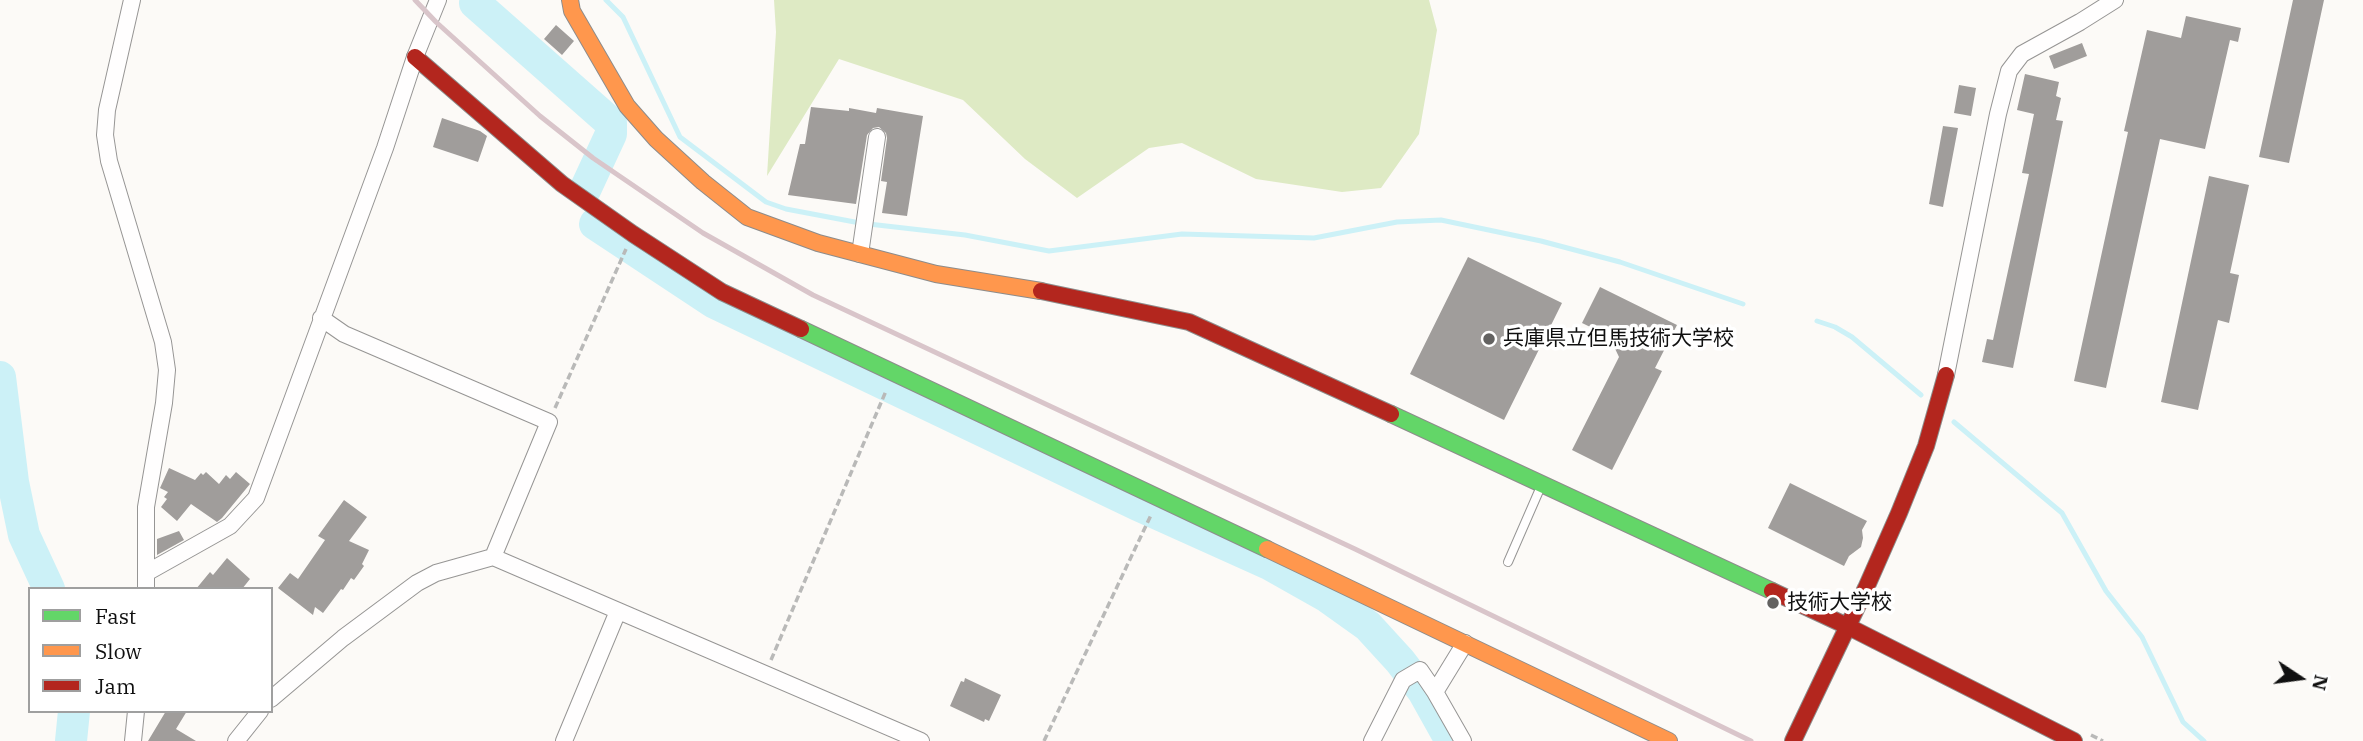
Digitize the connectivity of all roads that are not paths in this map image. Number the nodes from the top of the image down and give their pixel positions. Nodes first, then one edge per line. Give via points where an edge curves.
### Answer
1 (132, 0) edge
2 (438, 0) edge
3 (570, 0) edge
4 (2115, 0) edge
5 (415, 57) junction
6 (877, 136) dead end
7 (860, 254) junction
8 (321, 318) junction
9 (1542, 484) junction
10 (494, 557) junction
11 (1508, 562) dead end
12 (148, 572) junction
13 (146, 587) edge
14 (618, 611) junction
15 (1847, 626) junction
16 (1465, 643) junction
17 (1435, 692) junction
18 (273, 697) edge
19 (136, 713) edge
20 (258, 713) edge
21 (133, 741) edge
22 (236, 741) edge
23 (564, 741) edge
24 (921, 741) edge
25 (1372, 741) edge
26 (1463, 741) edge
27 (1669, 741) edge
28 (1793, 741) edge
29 (2074, 741) edge

1 - 12 street via 105,135 167,369 146,507
2 - 5 street
3 - 7 street via 572,11 628,106 703,182 747,217
4 - 15 street via 2022,54 2009,71 1946,374 1926,446
5 - 8 street
5 - 16 street via 562,184 722,292
6 - 7 street
7 - 9 street via 936,274 1066,295 1189,322
8 - 10 street via 344,334 550,422
8 - 12 street via 257,498 230,527
9 - 11 lane
9 - 15 street
10 - 14 street
10 - 18 street via 417,583
12 - 13 street
14 - 23 street
14 - 24 street
15 - 28 street
15 - 29 street
16 - 17 street
16 - 27 street
17 - 25 street via 1420,670 1410,676
17 - 26 street
19 - 21 street
20 - 22 street

